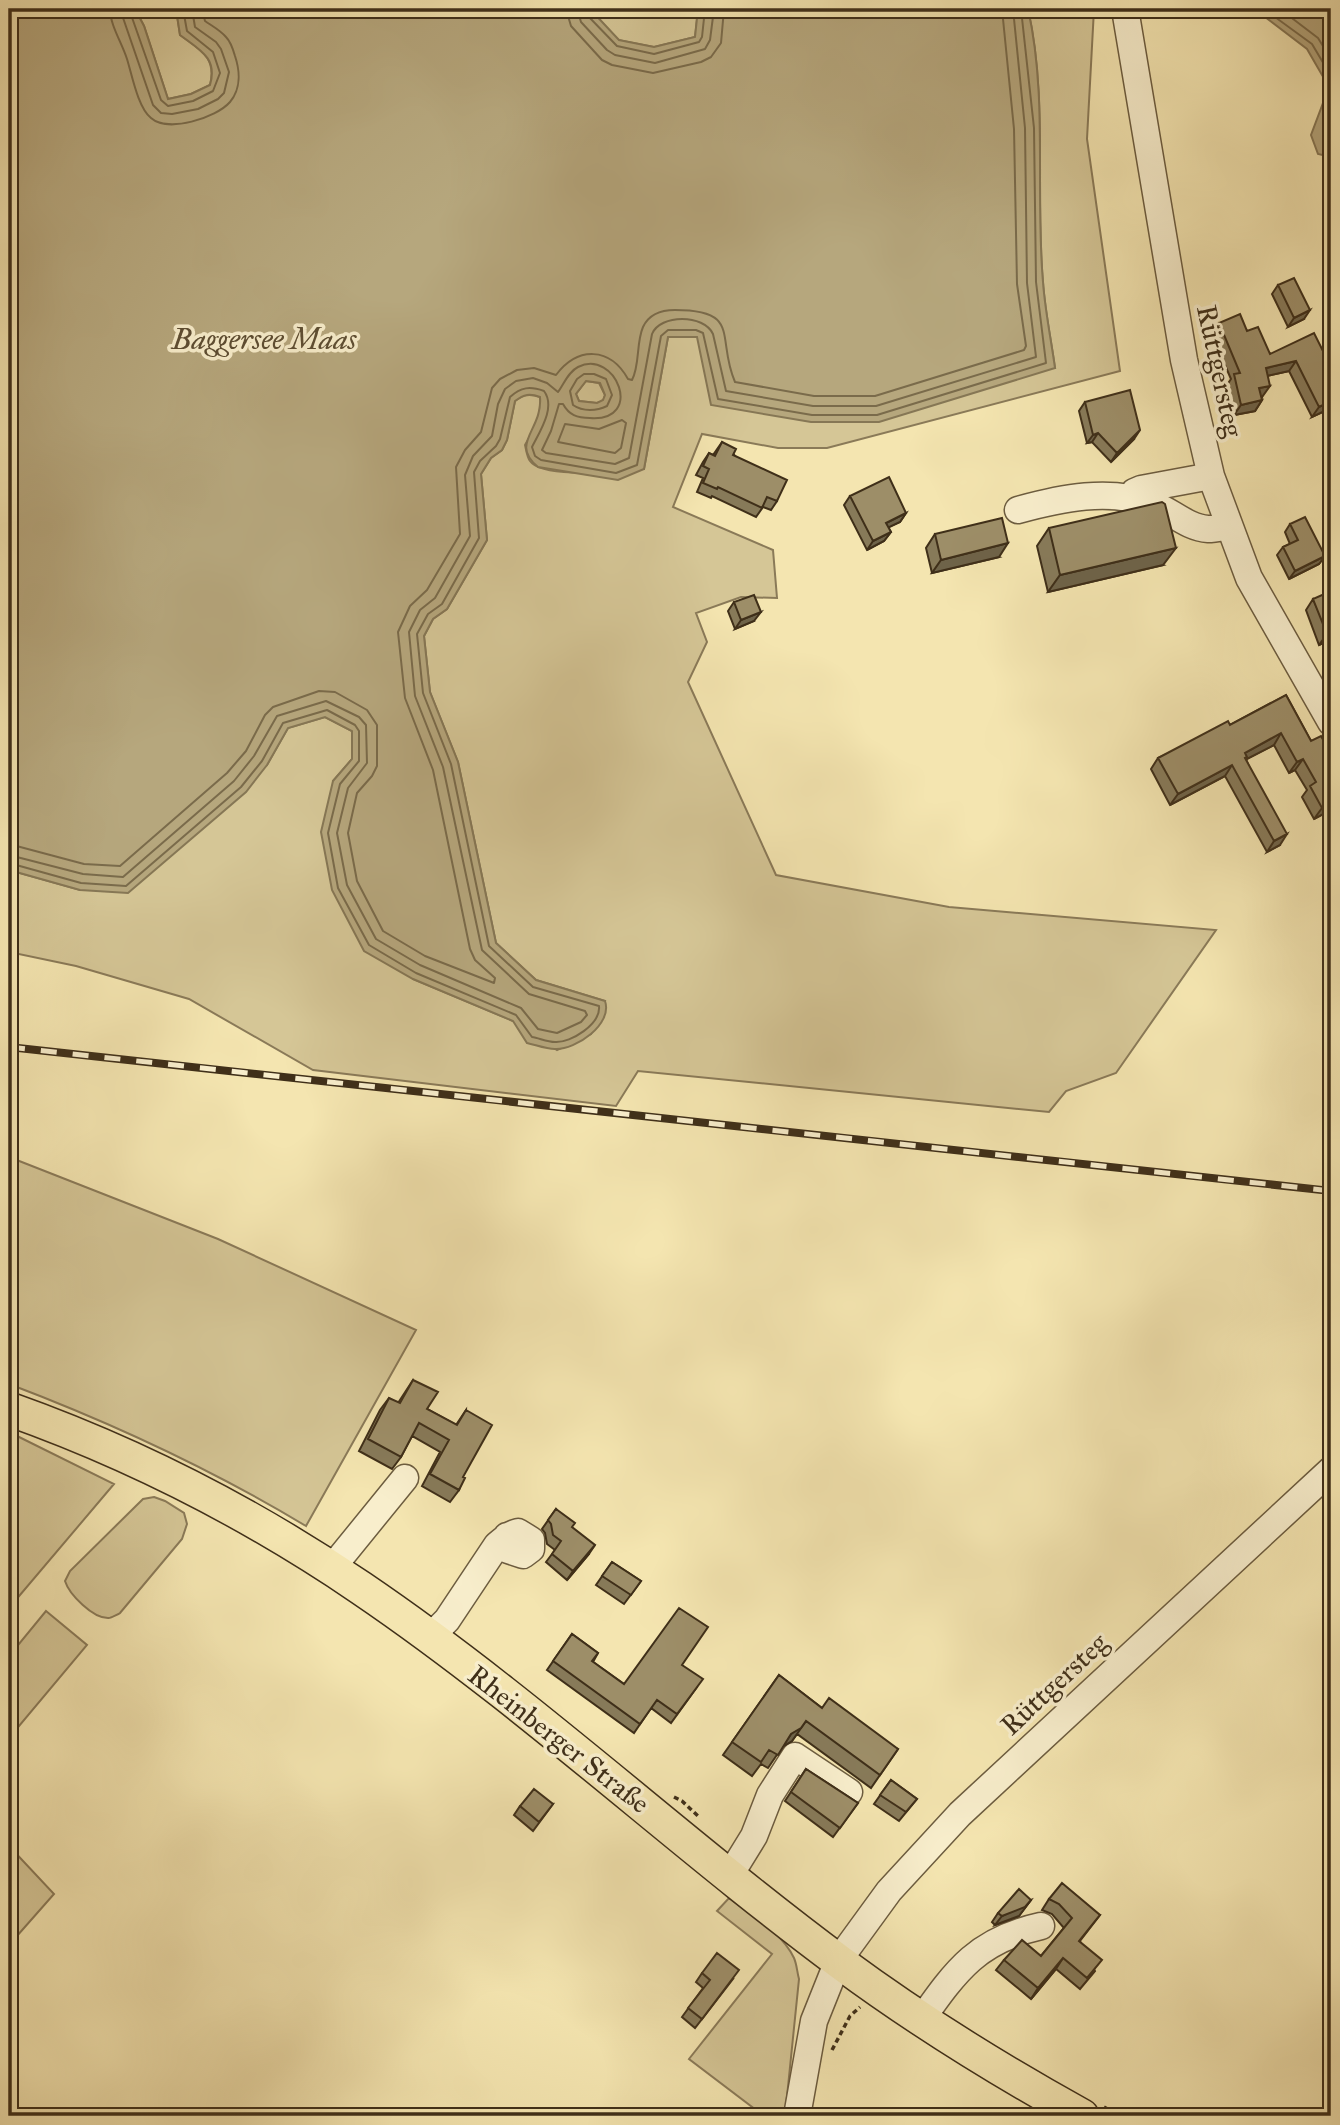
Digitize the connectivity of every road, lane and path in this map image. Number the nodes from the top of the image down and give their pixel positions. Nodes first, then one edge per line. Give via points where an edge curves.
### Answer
1 (1125, 9) edge
2 (1212, 476) junction
3 (1131, 498) junction
4 (1018, 510) dead end
5 (1230, 526) junction
6 (1331, 722) edge
7 (9, 1409) edge
8 (1331, 1470) edge
9 (405, 1478) dead end
10 (507, 1536) dead end
11 (331, 1569) junction
12 (430, 1637) junction
13 (849, 1792) dead end
14 (730, 1875) junction
15 (1041, 1926) dead end
16 (838, 1961) junction
17 (877, 1990) junction
18 (922, 2020) junction
19 (832, 2051) dead end
20 (797, 2116) edge
21 (1082, 2116) edge

1 - 2 street, Rüttgersteg via 1184,360
2 - 3 street via 1141,489
2 - 5 street, Rüttgersteg
3 - 4 street via 1074,497
3 - 5 street via 1197,526
5 - 6 street, Rüttgersteg via 1249,578
7 - 11 main road, Rheinberger Straße via 185,1485
8 - 16 street, Rüttgersteg via 960,1814 889,1891
9 - 11 street
10 - 12 street
11 - 12 main road, Rheinberger Straße
12 - 14 main road, Rheinberger Straße
13 - 14 street via 794,1756
14 - 16 main road, Rheinberger Straße
15 - 18 street via 1013,1932 969,1958
16 - 17 main road, Rheinberger Straße
16 - 20 street, Rüttgersteg via 814,2021
17 - 18 main road, Rheinberger Straße
17 - 19 path via 850,2016
18 - 21 main road, Rheinberger Straße

